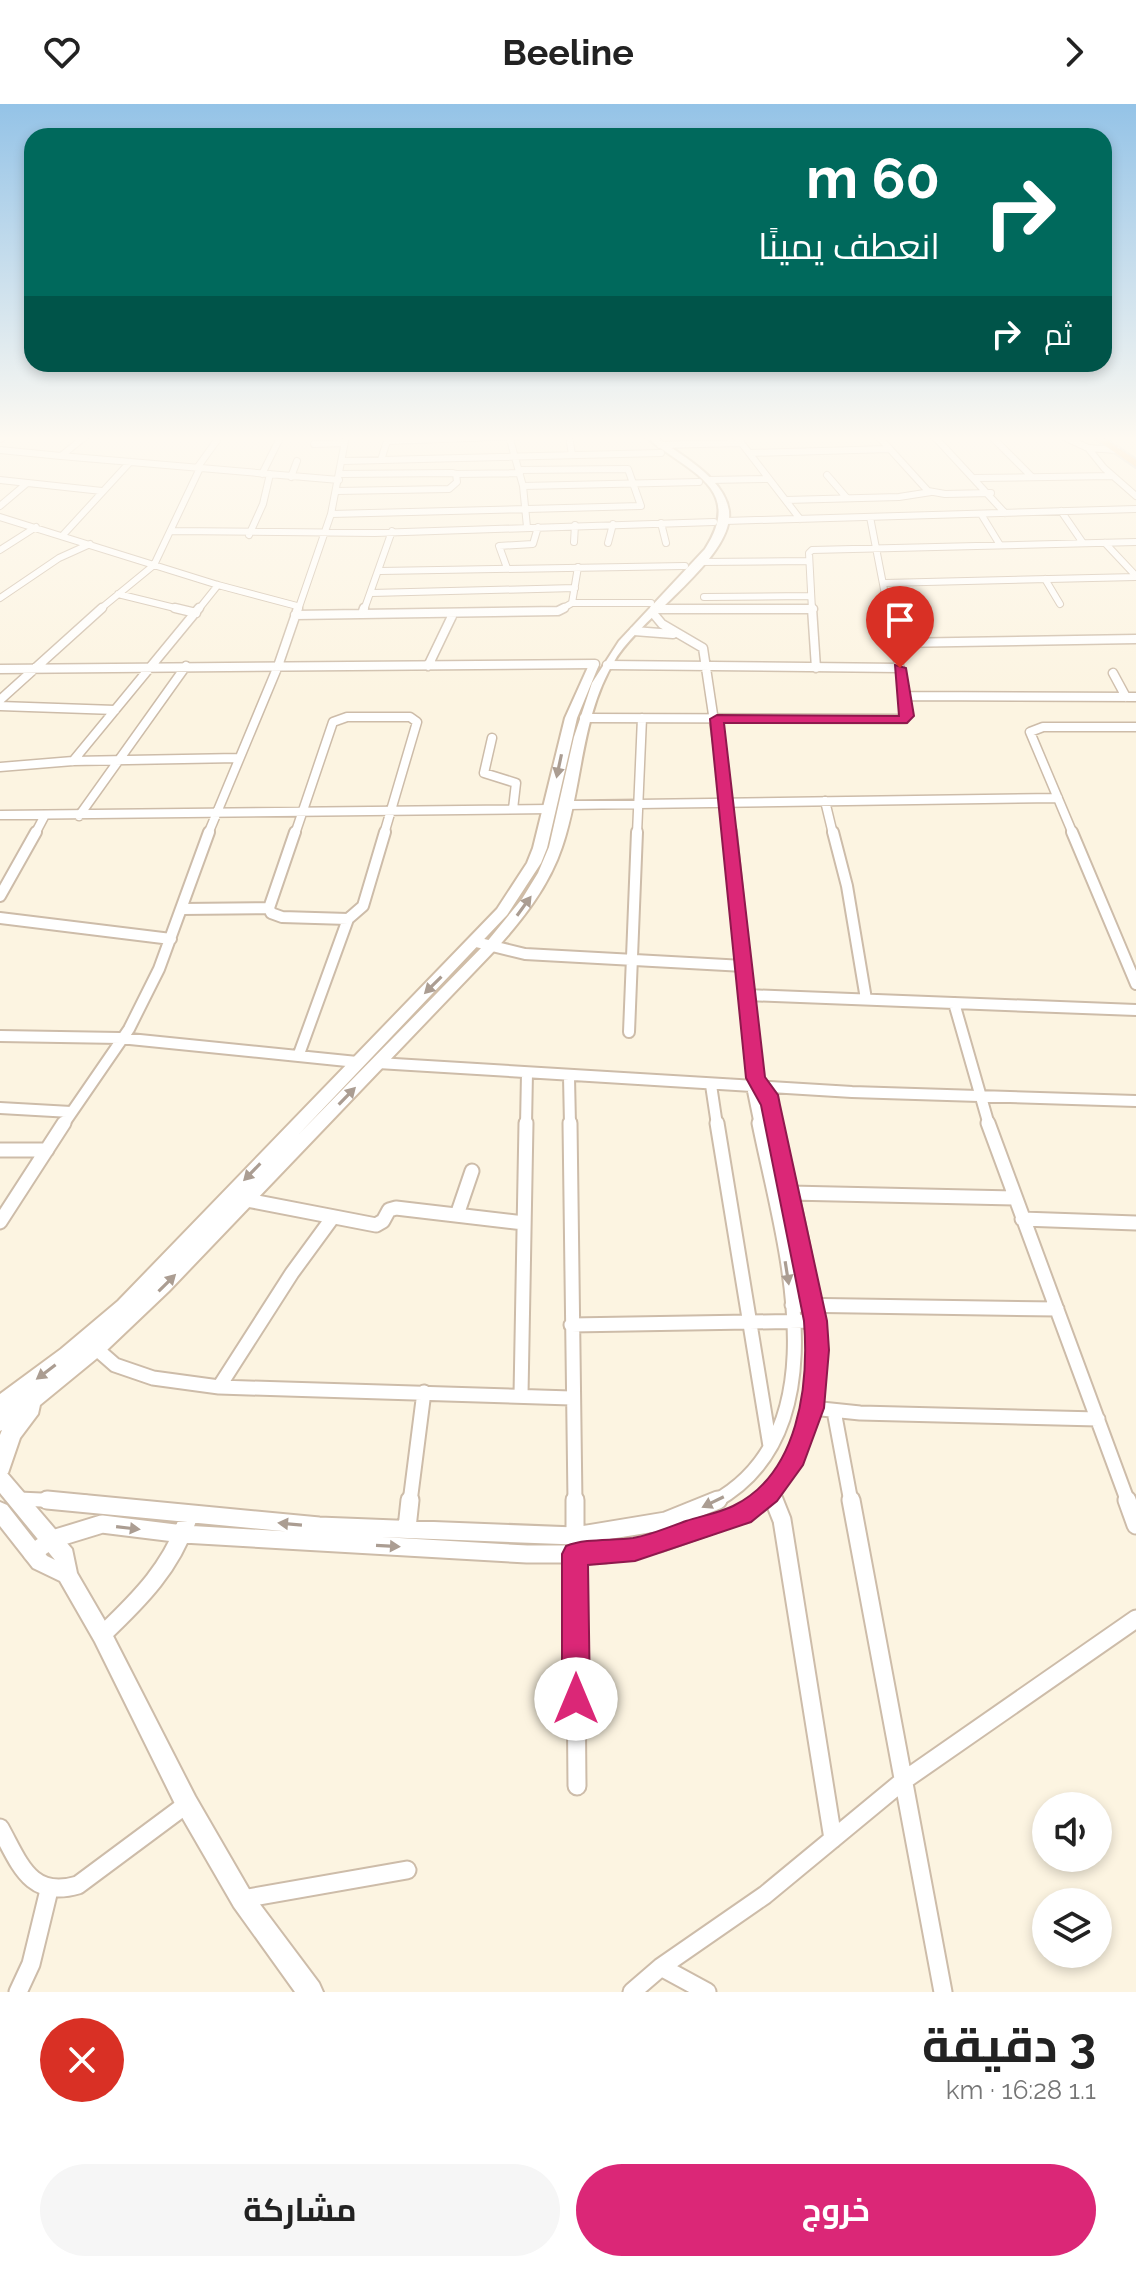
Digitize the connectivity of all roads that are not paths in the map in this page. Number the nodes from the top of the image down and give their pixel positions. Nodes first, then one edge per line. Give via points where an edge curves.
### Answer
1 (26, 524) edge
2 (73, 524) edge
3 (175, 524) edge
4 (254, 524) edge
5 (328, 524) edge
6 (609, 524) edge
7 (613, 524) edge
8 (661, 524) edge
9 (719, 524) edge
10 (871, 524) edge
11 (987, 524) edge
12 (1070, 524) edge
13 (575, 525) junction
14 (36, 527) junction
15 (527, 527) joint
16 (538, 527) junction
17 (172, 531) junction
18 (392, 531) junction
19 (325, 534) junction
20 (63, 535) junction
21 (249, 535) junction
22 (574, 542) dead end
23 (1136, 542) edge
24 (608, 543) dead end
25 (666, 543) dead end
26 (1083, 543) junction
27 (1105, 543) junction
28 (90, 544) junction
29 (1000, 545) junction
30 (876, 548) junction
31 (0, 550) edge
32 (809, 561) junction
33 (692, 564) junction
34 (154, 565) junction
35 (578, 567) junction
36 (507, 568) junction
37 (380, 571) junction
38 (1136, 576) edge
39 (1045, 579) junction
40 (885, 583) junction
41 (218, 585) junction
42 (575, 588) junction
43 (371, 593) junction
44 (118, 594) junction
45 (811, 596) junction
46 (704, 597) dead end
47 (0, 598) edge
48 (572, 603) junction
49 (1060, 604) dead end
50 (652, 608) junction
51 (813, 609) junction
52 (296, 610) junction
53 (196, 613) junction
54 (362, 614) junction
55 (453, 614) junction
56 (634, 631) junction
57 (683, 636) junction
58 (1136, 639) edge
59 (896, 643) junction
60 (153, 666) junction
61 (186, 666) junction
62 (278, 666) junction
63 (428, 666) junction
64 (707, 666) junction
65 (598, 667) junction
66 (816, 668) junction
67 (900, 668) junction
68 (0, 669) edge
69 (33, 669) junction
70 (1113, 673) dead end
71 (905, 696) junction
72 (1131, 697) edge
73 (0, 700) edge
74 (584, 700) junction
75 (0, 706) edge
76 (115, 710) junction
77 (584, 718) junction
78 (642, 718) junction
79 (717, 719) junction
80 (1136, 727) edge
81 (492, 738) dead end
82 (238, 758) junction
83 (118, 760) junction
84 (73, 761) junction
85 (0, 767) edge
86 (1058, 798) junction
87 (825, 801) junction
88 (639, 803) junction
89 (725, 803) junction
90 (566, 805) junction
91 (513, 809) junction
92 (550, 809) junction
93 (389, 812) junction
94 (302, 814) junction
95 (0, 815) edge
96 (45, 815) junction
97 (215, 815) junction
98 (79, 816) junction
99 (2, 891) edge
100 (269, 908) junction
101 (182, 909) junction
102 (0, 918) edge
103 (348, 919) junction
104 (171, 939) junction
105 (483, 944) junction
106 (630, 961) junction
107 (744, 966) junction
108 (1136, 984) edge
109 (747, 995) junction
110 (866, 999) junction
111 (954, 1003) junction
112 (1136, 1010) edge
113 (629, 1032) dead end
114 (0, 1036) edge
115 (120, 1038) junction
116 (299, 1054) junction
117 (357, 1062) junction
118 (378, 1063) junction
119 (527, 1073) junction
120 (569, 1077) junction
121 (757, 1084) junction
122 (711, 1085) junction
123 (979, 1098) junction
124 (1135, 1103) edge
125 (0, 1108) edge
126 (71, 1112) junction
127 (302, 1132) junction
128 (0, 1150) edge
129 (47, 1150) junction
130 (472, 1171) dead end
131 (790, 1193) junction
132 (1014, 1198) junction
133 (247, 1200) junction
134 (457, 1215) junction
135 (333, 1217) junction
136 (1022, 1219) junction
137 (0, 1222) edge
138 (524, 1223) junction
139 (1136, 1223) edge
140 (812, 1304) junction
141 (792, 1305) junction
142 (1057, 1309) junction
143 (793, 1321) junction
144 (816, 1321) junction
145 (750, 1322) junction
146 (571, 1325) junction
147 (92, 1344) junction
148 (219, 1387) junction
149 (46, 1392) junction
150 (424, 1392) junction
151 (521, 1395) junction
152 (571, 1398) junction
153 (0, 1405) edge
154 (812, 1408) junction
155 (834, 1411) junction
156 (1098, 1419) junction
157 (0, 1422) edge
158 (770, 1447) junction
159 (0, 1466) edge
160 (0, 1479) edge
161 (769, 1494) junction
162 (19, 1499) junction
163 (0, 1511) edge
164 (189, 1515) junction
165 (1136, 1525) edge
166 (407, 1528) junction
167 (183, 1534) junction
168 (318, 1534) junction
169 (575, 1536) junction
170 (53, 1539) junction
171 (32, 1553) junction
172 (575, 1554) junction
173 (67, 1575) junction
174 (1136, 1619) edge
175 (102, 1635) junction
176 (903, 1781) junction
177 (577, 1786) dead end
178 (187, 1804) junction
179 (0, 1828) edge
180 (833, 1839) junction
181 (407, 1870) dead end
182 (49, 1890) junction
183 (242, 1899) junction
184 (661, 1967) junction
185 (18, 1992) edge
186 (310, 1992) edge
187 (632, 1992) edge
188 (707, 1992) edge
189 (943, 1992) edge

1 - 14 street
2 - 20 street
3 - 17 street
4 - 21 street
5 - 19 street
6 - 13 street
7 - 24 street
8 - 25 street
9 - 33 main road via 716,542
10 - 30 street
11 - 29 street
12 - 26 street
13 - 16 street
13 - 22 street
14 - 20 street
14 - 31 street
15 - 16 street
15 - 18 street
16 - 36 street via 535,544 499,546
17 - 21 street
17 - 34 street
18 - 19 street
18 - 37 street
19 - 21 street
19 - 52 street
20 - 28 street
23 - 27 street
26 - 27 street
26 - 29 street
27 - 38 street
28 - 34 street
28 - 47 street
29 - 30 street
30 - 32 street via 815,549 809,551
30 - 40 street
32 - 33 street
32 - 45 street
33 - 35 street
33 - 50 main road
34 - 41 street
34 - 44 street
35 - 36 street
35 - 42 street
36 - 37 street
37 - 43 street
38 - 39 street
39 - 40 street
39 - 49 street
40 - 59 street
41 - 52 street
41 - 53 street
42 - 43 street
42 - 48 street
43 - 54 street
44 - 53 street
44 - 69 street
45 - 46 street
45 - 51 street
48 - 50 street
48 - 55 street via 551,612
50 - 51 street
50 - 56 main road
50 - 57 street via 658,622
50 - 65 main road via 610,645
51 - 66 street
52 - 54 street
52 - 62 street
53 - 60 street
54 - 55 street
55 - 63 street
56 - 57 street
56 - 65 main road
57 - 64 street via 701,645
58 - 59 street
59 - 67 street
60 - 61 street
60 - 69 street
60 - 76 street
61 - 62 street
61 - 83 street
62 - 63 street
62 - 82 street
63 - 65 street
64 - 65 street
64 - 66 street
64 - 79 street
65 - 74 main road
66 - 67 street
67 - 71 street
68 - 69 street
69 - 73 street
70 - 72 street
71 - 72 street
71 - 79 street via 907,716 899,721
74 - 77 main road
74 -> 92 main road
75 - 76 street
76 - 84 street
77 - 78 street
77 - 90 main road
78 - 79 street
78 - 88 street
79 - 89 street
80 - 86 street via 1031,729
81 - 91 street via 484,773 516,783
82 - 83 street
82 - 97 street
83 - 84 street
83 - 98 street
84 - 85 street
86 - 87 street
86 - 108 street
87 - 89 street
87 - 110 street via 847,886
88 - 89 street
88 - 90 street
88 - 106 street
89 - 107 street
105 -> 90 main road via 531,896 545,871
91 - 92 street
91 - 93 street
92 - 105 main road via 534,863
93 - 94 street
93 - 94 street via 417,722 410,717 336,719
93 - 103 street via 363,906
94 - 97 street
94 - 100 street
95 - 96 street
96 - 98 street
96 - 99 street
97 - 98 street
97 - 101 street
100 - 101 street
100 - 103 street via 282,917
101 - 104 street
102 - 104 street
103 - 116 street
104 - 115 street
105 - 106 street via 525,954
105 -> 117 main road
105 - 118 main road
106 - 107 street
106 - 113 street
107 - 109 street
109 - 110 street
109 - 121 street
110 - 111 street
111 - 112 street
111 - 123 street
114 - 115 street
115 - 116 street
115 - 126 street
116 - 117 street
117 - 127 main road
118 - 119 street
127 -> 118 main road
119 - 120 street
119 - 138 street
120 - 122 street
120 - 146 street
121 - 122 street
121 - 123 street
121 - 131 street via 768,1095
121 -> 141 street
122 - 145 street
123 - 124 street
123 - 132 street
125 - 126 street
126 - 129 street
127 - 133 main road
127 -> 147 main road
128 - 129 street
129 - 137 street
130 - 134 street
131 - 132 street
131 - 140 street
132 - 136 street
133 - 135 street
147 -> 133 main road
134 - 135 street via 391,1209 376,1225
134 - 138 street
135 - 148 street
136 - 139 street
136 - 142 street
138 - 151 street
140 - 141 street
140 - 142 street
140 - 144 street
141 - 143 street
142 - 156 street
143 - 144 street
143 - 145 street
143 - 158 street via 787,1407
144 - 154 street
145 - 146 street
145 - 158 street
146 - 152 street
147 - 148 street via 115,1365
147 - 149 main road
147 -> 153 main road
148 - 150 street
149 - 157 main road
149 - 159 main road via 17,1424
150 - 151 street
150 - 166 street
151 - 152 street
152 - 169 street
154 - 155 street
154 - 161 street via 795,1458
155 - 156 street
155 - 176 street
156 - 165 street
158 -> 169 street via 748,1480 705,1506 648,1526
160 - 162 street
161 - 172 street via 742,1514 659,1543 618,1553
161 - 180 street via 782,1520
162 - 164 street
162 - 170 street
163 - 171 street
164 - 167 street
168 -> 164 street
166 - 168 street
166 - 169 street
167 - 168 street
170 -> 167 street via 102,1524
167 - 175 street via 158,1580
168 -> 172 street
170 - 171 street
170 - 173 street via 65,1555
171 - 173 street via 48,1568
172 - 177 street
173 - 175 street
174 - 176 street
175 - 178 street
176 - 180 street
176 - 189 street
178 - 182 street via 78,1885
178 - 183 street
179 - 182 street via 33,1884
180 - 184 street via 765,1895
181 - 183 street
182 - 185 street via 31,1964
183 - 186 street
184 - 187 street
184 - 188 street

